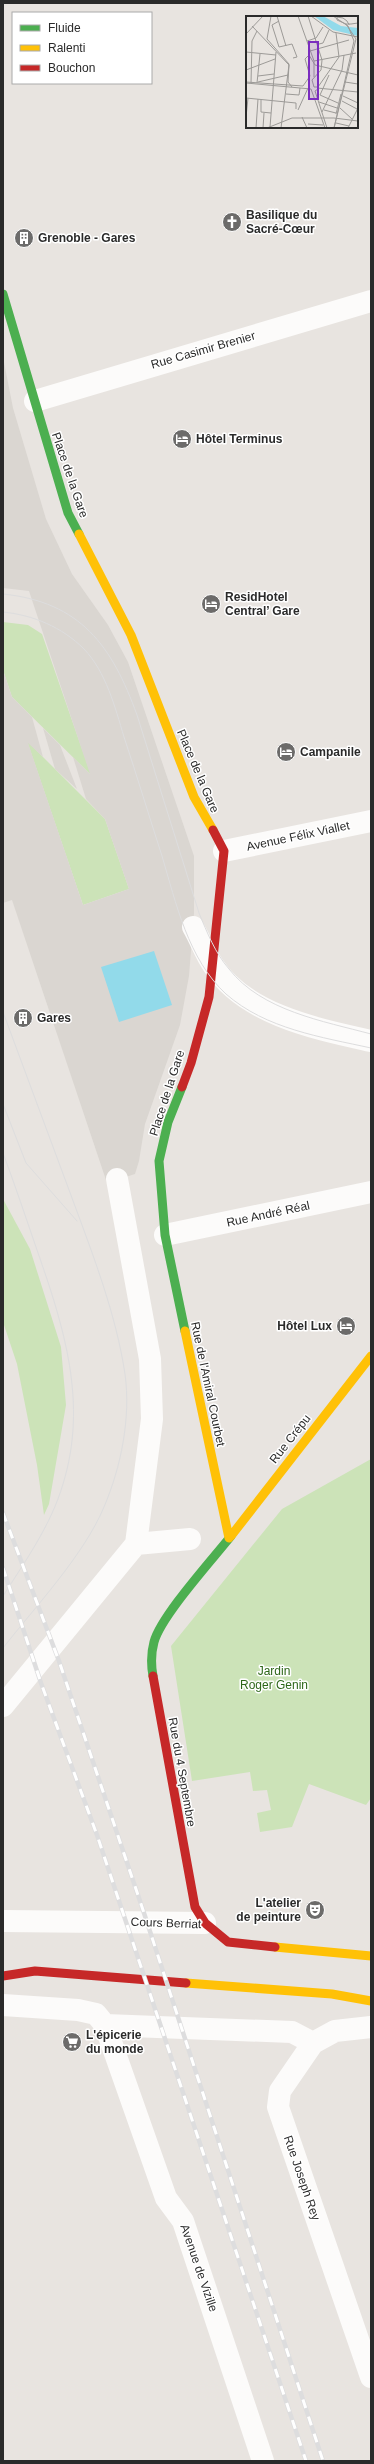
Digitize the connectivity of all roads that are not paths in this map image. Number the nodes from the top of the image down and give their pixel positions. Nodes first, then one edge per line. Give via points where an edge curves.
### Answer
1 (3, 294) edge
2 (371, 301) edge
3 (35, 401) junction
4 (371, 821) edge
5 (224, 851) junction
6 (193, 927) dead end
7 (213, 965) junction
8 (371, 1041) edge
9 (117, 1179) dead end
10 (371, 1192) edge
11 (165, 1235) junction
12 (371, 1356) edge
13 (228, 1538) junction
14 (190, 1539) dead end
15 (136, 1544) junction
16 (163, 1623) joint
17 (3, 1706) edge
18 (3, 1921) edge
19 (205, 1923) junction
20 (371, 1956) edge
21 (3, 1976) edge
22 (371, 2001) edge
23 (3, 2004) edge
24 (101, 2019) junction
25 (371, 2027) edge
26 (313, 2043) junction
27 (371, 2377) edge
28 (263, 2461) edge

1 - 3 street, Place de la Gare
2 - 3 street, Rue Casimir Brenier
3 - 5 street, Place de la Gare via 68,512 131,635 194,797
4 - 5 street, Avenue Félix Viallet
5 - 7 street, Place de la Gare
6 - 7 street
7 - 8 street via 246,998 284,1019
7 - 11 street, Place de la Gare via 205,1010 190,1063 168,1122 159,1161
9 - 15 street via 150,1359 152,1419
10 - 11 street, Rue André Réal
11 - 13 street, Rue de l'Amiral Courbet
12 - 13 street, Rue Crépu
13 - 16 street, Rue Crépu
14 - 15 street
15 - 17 street
16 - 19 street, Rue du 4 Septembre via 154,1642 151,1668 195,1908
18 - 19 street, Cours Berriat
19 - 20 street, Cours Berriat via 228,1942
21 - 22 street via 35,1971 324,1994
23 - 24 street via 78,2010
24 - 26 street via 292,2032
24 - 28 street, Avenue de Vizille via 166,2198 183,2221
25 - 26 street, Rue Joseph Rey via 335,2031
26 - 27 street, Rue Joseph Rey via 280,2091 278,2107

